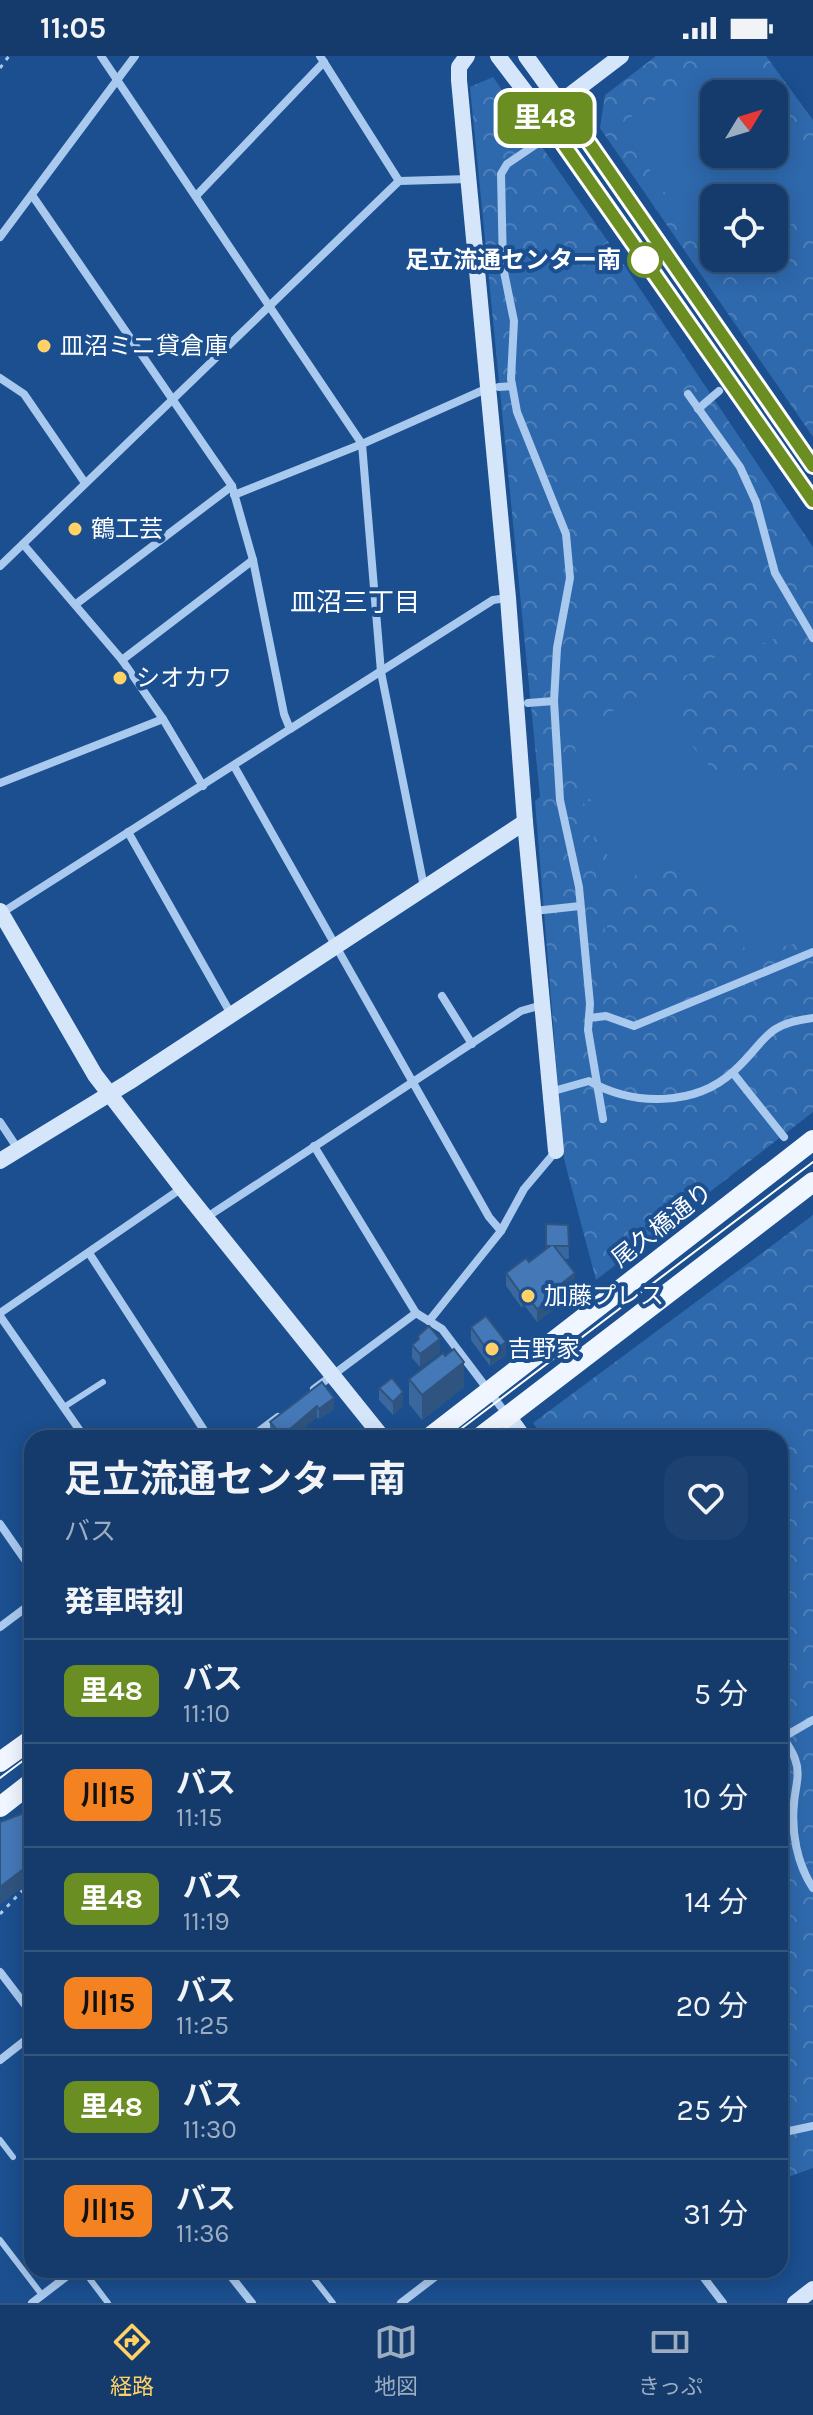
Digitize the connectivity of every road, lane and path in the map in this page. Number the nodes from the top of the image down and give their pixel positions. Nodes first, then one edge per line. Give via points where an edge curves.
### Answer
1 (9, 56) edge
2 (101, 56) edge
3 (135, 56) edge
4 (467, 56) edge
5 (498, 56) edge
6 (526, 56) edge
7 (621, 56) edge
8 (322, 59) edge
9 (0, 68) edge
10 (118, 80) junction
11 (561, 102) junction
12 (543, 115) junction
13 (544, 139) dead end
14 (469, 179) junction
15 (399, 181) junction
16 (32, 195) junction
17 (196, 196) junction
18 (0, 237) edge
19 (270, 306) junction
20 (0, 378) edge
21 (512, 386) junction
22 (494, 388) junction
23 (719, 391) dead end
24 (688, 394) dead end
25 (174, 399) junction
26 (698, 409) junction
27 (362, 444) junction
28 (813, 466) edge
29 (85, 483) junction
30 (233, 491) junction
31 (813, 501) edge
32 (23, 544) junction
33 (253, 560) junction
34 (0, 566) edge
35 (508, 598) junction
36 (76, 604) junction
37 (813, 638) edge
38 (122, 660) junction
39 (381, 672) junction
40 (554, 701) junction
41 (528, 703) dead end
42 (163, 719) junction
43 (290, 729) junction
44 (234, 766) junction
45 (0, 783) edge
46 (203, 786) junction
47 (525, 822) junction
48 (128, 832) junction
49 (424, 887) junction
50 (580, 906) junction
51 (534, 911) junction
52 (0, 913) edge
53 (335, 947) junction
54 (813, 952) edge
55 (442, 996) dead end
56 (542, 1005) junction
57 (231, 1014) junction
58 (589, 1018) junction
59 (813, 1018) edge
60 (472, 1044) junction
61 (733, 1073) junction
62 (412, 1082) junction
63 (598, 1086) junction
64 (549, 1092) junction
65 (110, 1094) junction
66 (603, 1119) dead end
67 (0, 1122) edge
68 (784, 1137) dead end
69 (813, 1140) edge
70 (314, 1146) junction
71 (18, 1149) junction
72 (556, 1151) joint
73 (0, 1161) edge
74 (813, 1182) edge
75 (182, 1188) junction
76 (206, 1217) junction
77 (501, 1231) junction
78 (89, 1253) junction
79 (416, 1313) junction
80 (0, 1315) edge
81 (429, 1321) junction
82 (333, 1374) junction
83 (103, 1382) dead end
84 (490, 1392) junction
85 (301, 1400) edge
86 (64, 1407) junction
87 (288, 1409) edge
88 (508, 1416) junction
89 (80, 1430) edge
90 (204, 1430) edge
91 (260, 1430) edge
92 (377, 1430) edge
93 (440, 1430) edge
94 (490, 1430) edge
95 (518, 1430) edge
96 (0, 1524) edge
97 (24, 1558) edge
98 (24, 1609) edge
99 (0, 1627) edge
100 (813, 1720) edge
101 (788, 1734) edge
102 (24, 1745) edge
103 (788, 1748) edge
104 (0, 1762) edge
105 (24, 1788) edge
106 (0, 1807) edge
107 (813, 1888) edge
108 (24, 1893) edge
109 (0, 1914) edge
110 (0, 1972) edge
111 (24, 2004) edge
112 (24, 2041) edge
113 (0, 2060) edge
114 (813, 2126) edge
115 (788, 2131) edge
116 (0, 2140) edge
117 (13, 2157) dead end
118 (0, 2240) edge
119 (24, 2271) edge
120 (29, 2278) edge
121 (64, 2278) edge
122 (89, 2278) edge
123 (232, 2278) edge
124 (313, 2278) edge
125 (704, 2278) edge
126 (433, 2279) edge
127 (813, 2289) edge
128 (42, 2295) junction
129 (32, 2303) edge
130 (108, 2303) edge
131 (252, 2303) edge
132 (333, 2303) edge
133 (401, 2303) edge
134 (723, 2303) edge
135 (795, 2303) edge

1 - 9 path
2 - 10 street
3 - 10 street
4 - 14 street via 459,67 459,80
5 - 12 street
6 - 11 street
7 - 11 street
8 - 15 street
8 - 17 street
10 - 16 street
10 - 17 street
11 - 12 street
11 - 28 street
12 - 31 street
13 - 21 street via 501,174 503,267 514,321
14 - 15 street
14 - 22 street
15 - 19 street
16 - 18 street
16 - 25 street
17 - 19 street
19 - 25 street
19 - 27 street
20 - 29 street via 24,394
21 - 22 street
21 - 40 street via 517,412 566,534 570,578
22 - 27 street
22 - 35 street
23 - 26 street
24 - 26 street
25 - 29 street
25 - 30 street
26 - 37 street via 740,467 756,502 775,573
27 - 30 street
27 - 39 street
29 - 32 street
30 - 33 street
30 - 36 street
32 - 34 street
32 - 36 street
33 - 38 street
33 - 43 street
35 - 39 street via 493,600
35 - 47 street
36 - 38 street
38 - 42 street
39 - 43 street
39 - 49 street
40 - 41 street
40 - 50 street via 560,800
42 - 45 street
42 - 46 street
43 - 44 street
44 - 46 street
44 - 53 street
46 - 48 street
47 - 49 street
47 - 51 street
48 - 52 street
48 - 57 street
49 - 53 street
50 - 51 street
50 - 58 street
51 - 56 street
52 - 65 street
53 - 57 street
53 - 62 street
54 - 58 street via 634,1026 606,1016
55 - 60 street
56 - 60 street via 521,1011
56 - 64 street
57 - 65 street
58 - 63 street
59 - 61 street via 790,1020 768,1031
60 - 62 street
61 - 63 street via 691,1097 662,1099
61 - 68 street
62 - 70 street
62 - 77 street
63 - 64 street via 589,1081
63 - 66 street
64 - 72 street
65 - 71 street
65 - 75 street
67 - 71 street
69 - 84 main road, 尾久橋通り
70 - 76 street
70 - 79 street
71 - 73 street
72 - 77 street via 524,1189
74 - 88 main road
75 - 76 street
75 - 78 street
76 - 82 street
77 - 81 street
78 - 80 street
78 - 90 street
79 - 81 street
79 - 82 street
80 - 86 street
81 - 84 street via 442,1329
82 - 85 street
82 - 92 street
83 - 86 lane
84 - 88 street
84 - 93 main road, 尾久橋通り
86 - 89 street
87 - 91 street
88 - 94 main road
88 - 95 street
96 - 97 street
98 - 99 street
100 - 101 street
102 - 104 main road
103 - 107 street via 798,1778 795,1842
105 - 106 main road
108 - 109 path
110 - 111 street
112 - 113 street
114 - 115 street
116 - 117 lane
118 - 119 lane
120 - 128 lane
121 - 128 street
122 - 130 lane
123 - 131 street
124 - 132 lane
125 - 134 street
126 - 133 street
127 - 135 street
128 - 129 street

